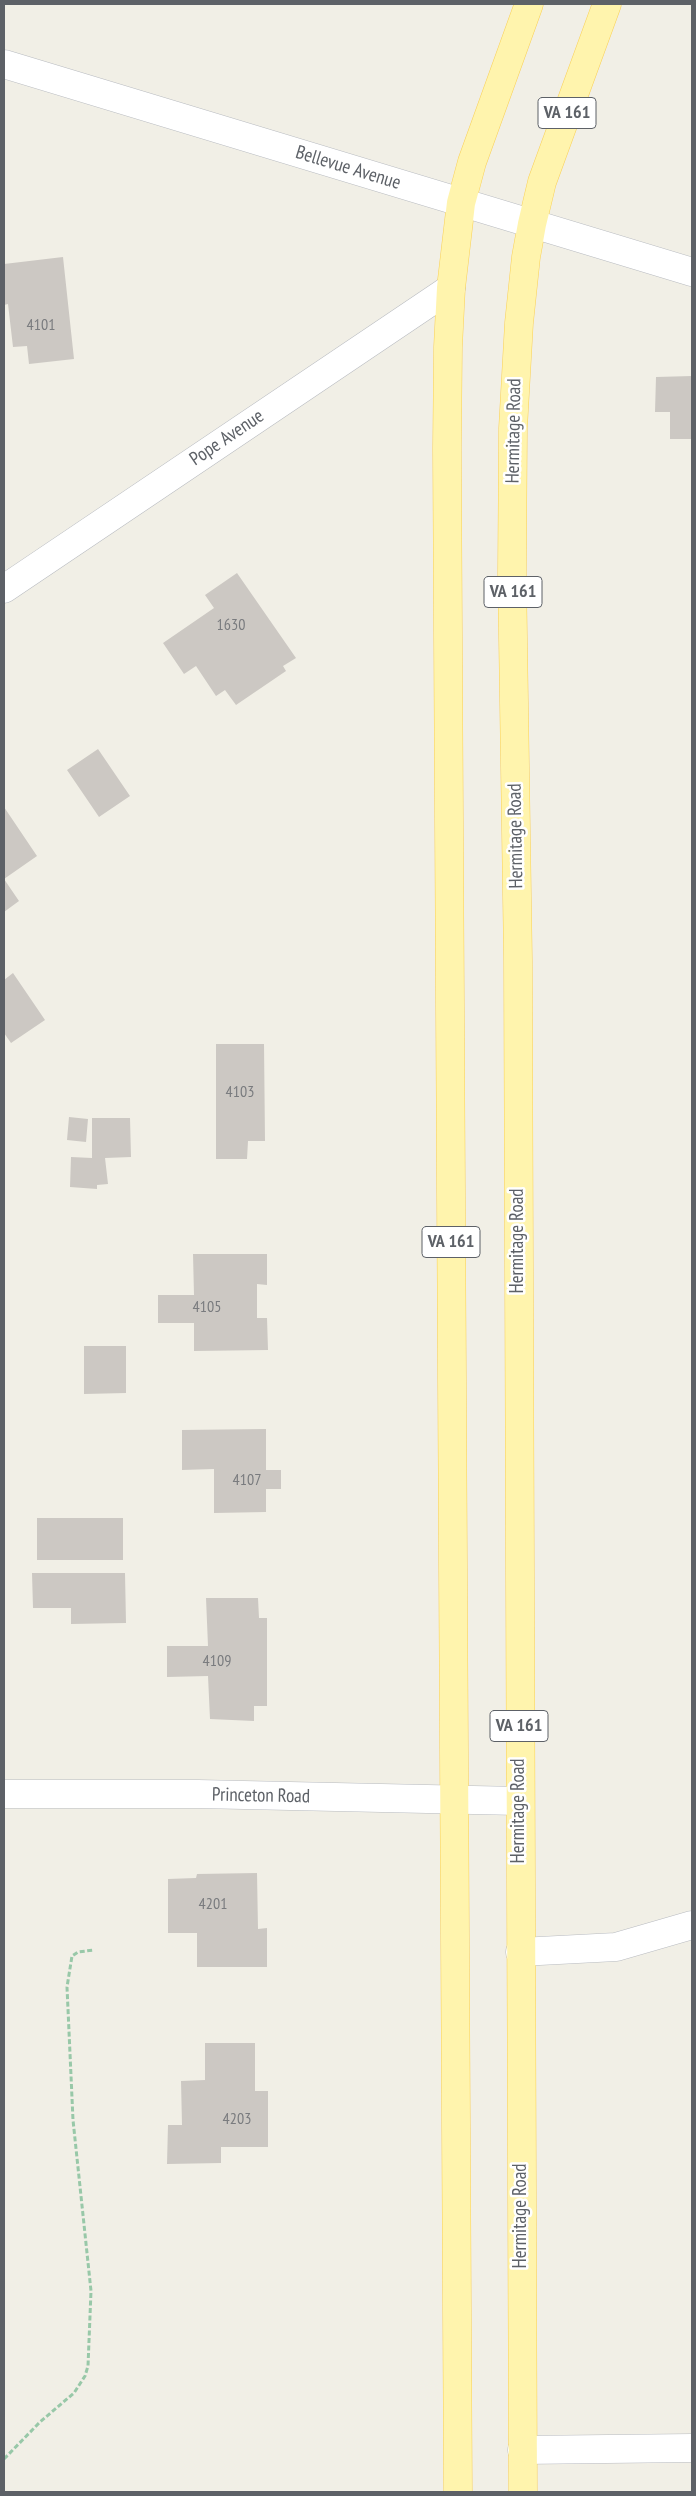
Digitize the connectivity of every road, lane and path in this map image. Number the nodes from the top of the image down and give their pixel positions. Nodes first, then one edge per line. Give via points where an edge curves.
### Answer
1 (529, 4) edge
2 (607, 4) edge
3 (4, 64) edge
4 (461, 203) junction
5 (532, 224) junction
6 (692, 272) edge
7 (451, 288) junction
8 (4, 589) edge
9 (4, 1794) edge
10 (454, 1800) junction
11 (519, 1801) junction
12 (692, 1924) edge
13 (94, 1950) dead end
14 (520, 1952) junction
15 (692, 2448) edge
16 (522, 2450) junction
17 (4, 2459) edge
18 (458, 2492) edge
19 (522, 2492) edge

1 - 4 main road, VA 161 via 472,162
2 - 5 main road, Hermitage Road / VA 161 via 542,182
3 - 4 street, Bellevue Avenue
4 - 5 street, Bellevue Avenue
4 - 7 main road, VA 161
5 - 6 street, Bellevue Avenue
5 - 11 main road, Hermitage Road / VA 161 via 519,323 513,438 518,960
7 - 8 street, Pope Avenue
7 - 10 main road, VA 161 via 447,467
9 - 10 street, Princeton Road via 198,1794
10 - 11 street, Princeton Road
10 - 18 main road, VA 161
11 - 14 main road, Hermitage Road / VA 161
12 - 14 street via 616,1947
13 - 17 path via 72,1956 67,1987 73,2120 92,2291 89,2360 85,2376 74,2393
14 - 16 main road, Hermitage Road / VA 161
15 - 16 street
16 - 19 main road, Hermitage Road / VA 161

